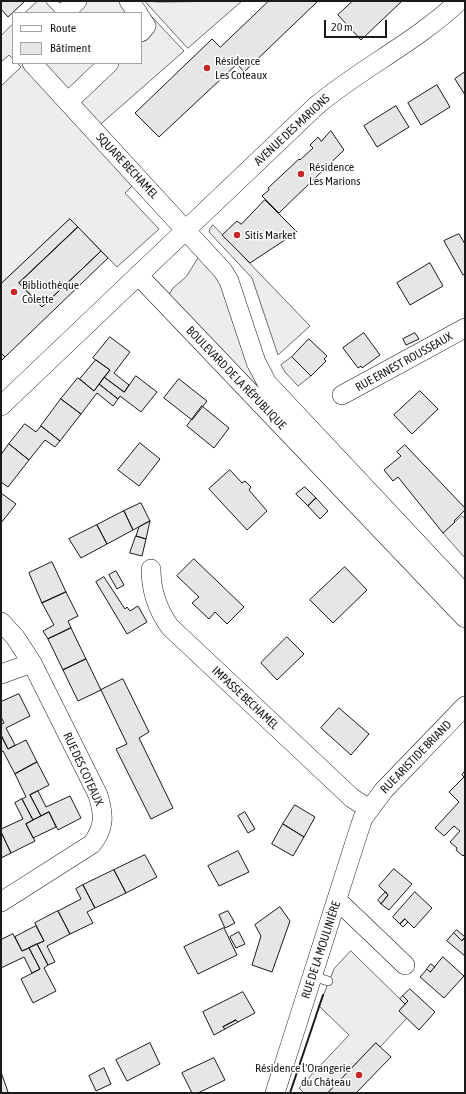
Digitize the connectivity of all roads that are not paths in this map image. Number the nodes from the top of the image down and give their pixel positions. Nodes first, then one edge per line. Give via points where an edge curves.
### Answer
1 (51, 1) edge
2 (77, 1) edge
3 (129, 1) edge
4 (459, 1) edge
5 (63, 12) edge
6 (65, 12) edge
7 (137, 12) edge
8 (142, 20) edge
9 (142, 31) edge
10 (33, 64) edge
11 (108, 64) edge
12 (68, 102) junction
13 (186, 230) junction
14 (138, 275) junction
15 (465, 328) edge
16 (342, 395) dead end
17 (1, 406) edge
18 (151, 569) dead end
19 (464, 591) edge
20 (465, 618) edge
21 (1, 622) edge
22 (32, 663) junction
23 (1, 674) edge
24 (465, 706) edge
25 (369, 809) junction
26 (337, 900) junction
27 (1, 902) edge
28 (405, 965) dead end
29 (275, 1093) edge

1 - 5 lane
2 - 6 street
3 - 7 street
4 - 13 street, AVENUE DES MARIONS via 437,20 329,95
8 - 9 street via 146,26
10 - 12 street, SQUARE BECHAMEL
11 - 12 street
12 - 13 street, SQUARE BECHAMEL
13 - 14 street, AVENUE DES MARIONS
13 - 19 street, BOULEVARD DE LA RÉPUBLIQUE via 226,276 256,362 267,383
14 - 17 street
14 - 20 street, BOULEVARD DE LA RÉPUBLIQUE
15 - 16 street, RUE ERNEST ROUSSEAUX
18 - 25 street, IMPASSE BECHAMEL via 155,600 162,617 170,627 352,798
21 - 22 street, RUE DES COTEAUX via 15,637
22 - 23 street
22 - 27 street, RUE DES COTEAUX via 98,795 103,819 98,836 92,844
24 - 25 street, RUE ARISTIDE BRIAND via 396,777
25 - 26 street, RUE DE LA MOULINIÈRE via 363,818
26 - 28 street
26 - 29 street, RUE DE LA MOULINIÈRE via 320,978

